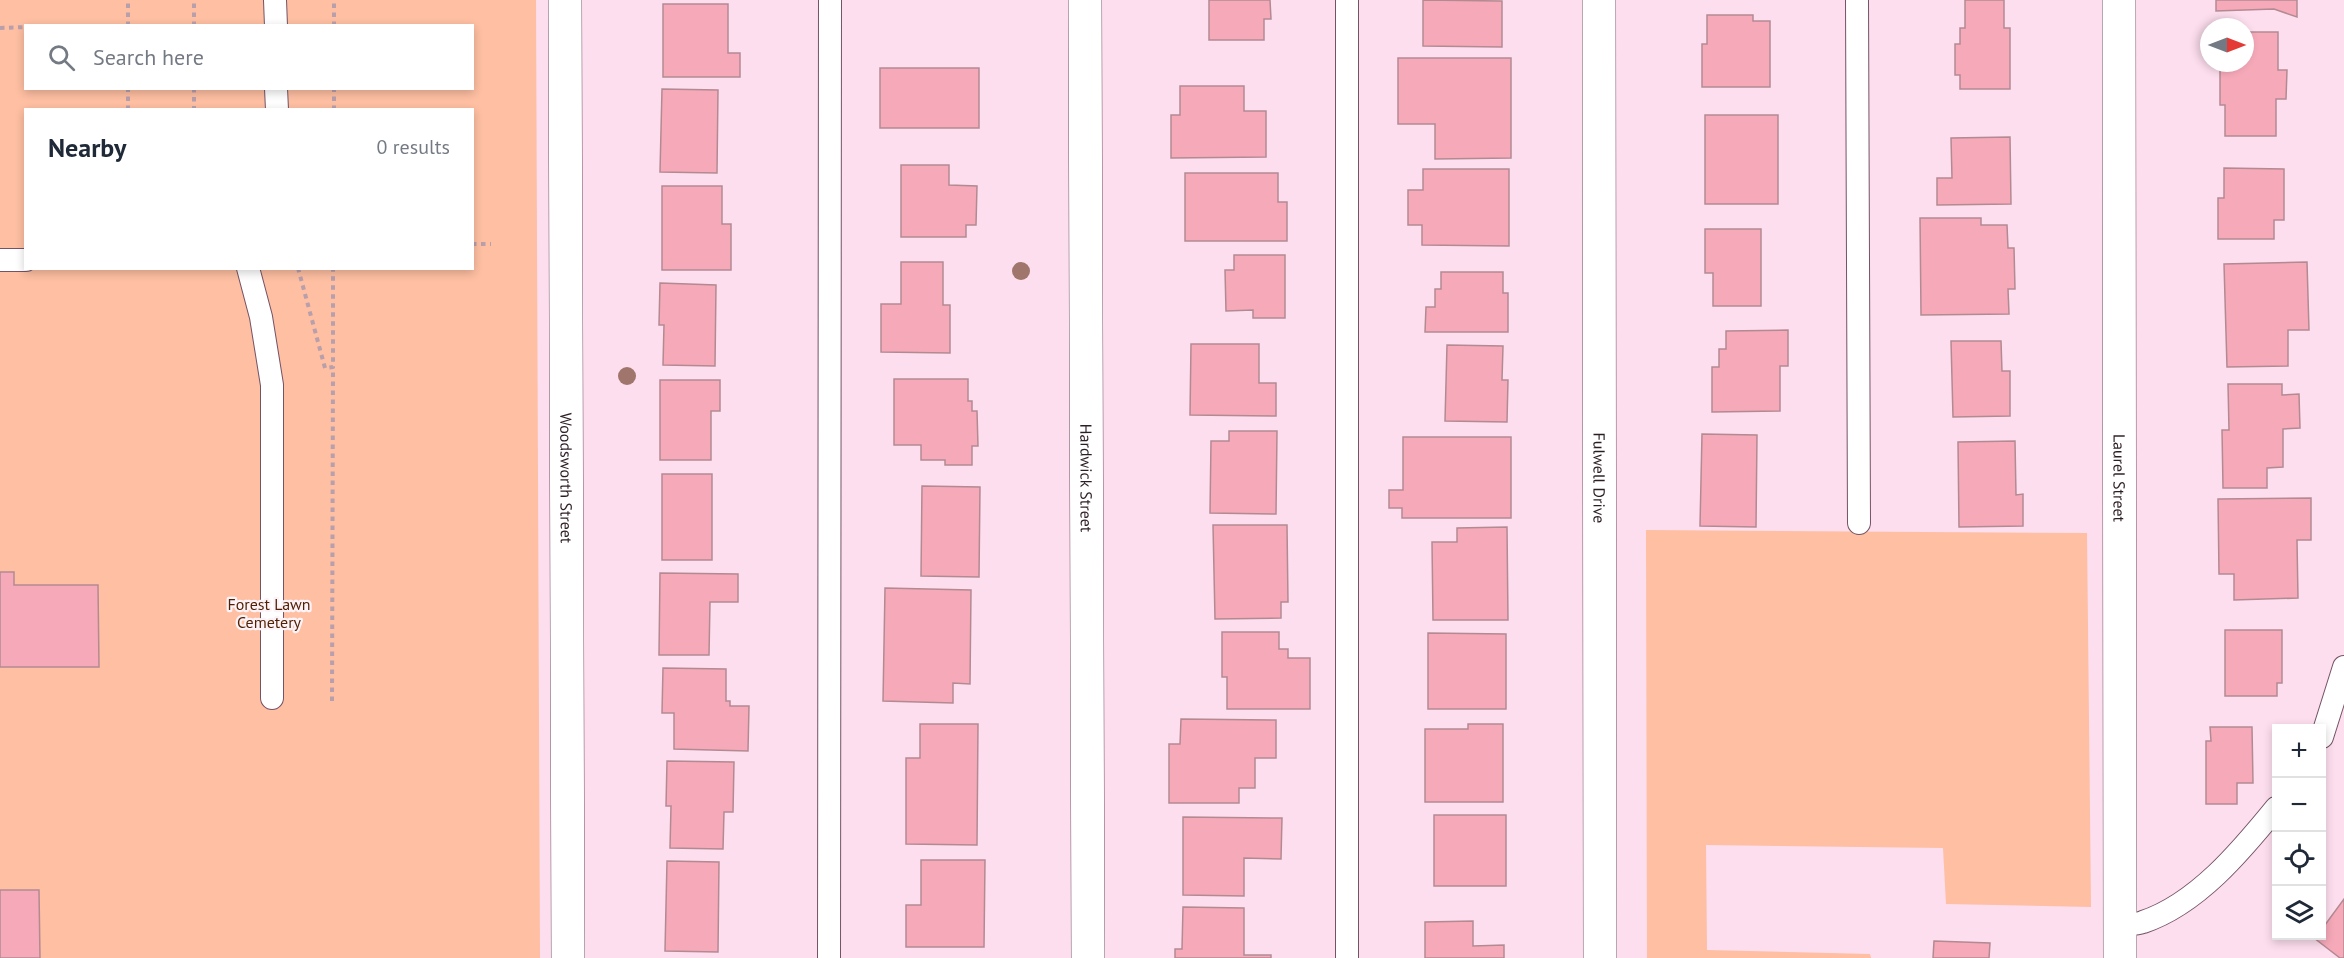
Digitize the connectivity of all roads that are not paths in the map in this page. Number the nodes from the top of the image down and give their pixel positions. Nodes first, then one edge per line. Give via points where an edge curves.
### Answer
1 (275, 0) edge
2 (565, 0) edge
3 (830, 0) edge
4 (1084, 0) edge
5 (1347, 0) edge
6 (1599, 0) edge
7 (1857, 0) edge
8 (2119, 0) edge
9 (276, 24) edge
10 (276, 90) edge
11 (277, 108) edge
12 (0, 260) edge
13 (24, 260) edge
14 (249, 270) edge
15 (1859, 523) dead end
16 (2344, 667) edge
17 (272, 698) dead end
18 (2326, 724) edge
19 (2272, 814) edge
20 (2120, 924) junction
21 (568, 958) edge
22 (830, 958) edge
23 (1088, 958) edge
24 (1347, 958) edge
25 (1600, 958) edge
26 (2120, 958) edge

1 - 9 lane
2 - 21 street, Woodsworth Street
3 - 22 lane
4 - 23 street, Hardwick Street
5 - 24 lane
6 - 25 street, Fulwell Drive
7 - 15 lane
8 - 20 street, Laurel Street
10 - 11 lane
12 - 13 lane
14 - 17 lane via 272,385
16 - 18 lane
19 - 20 lane via 2238,854 2200,888 2141,923
20 - 26 street, Laurel Street

